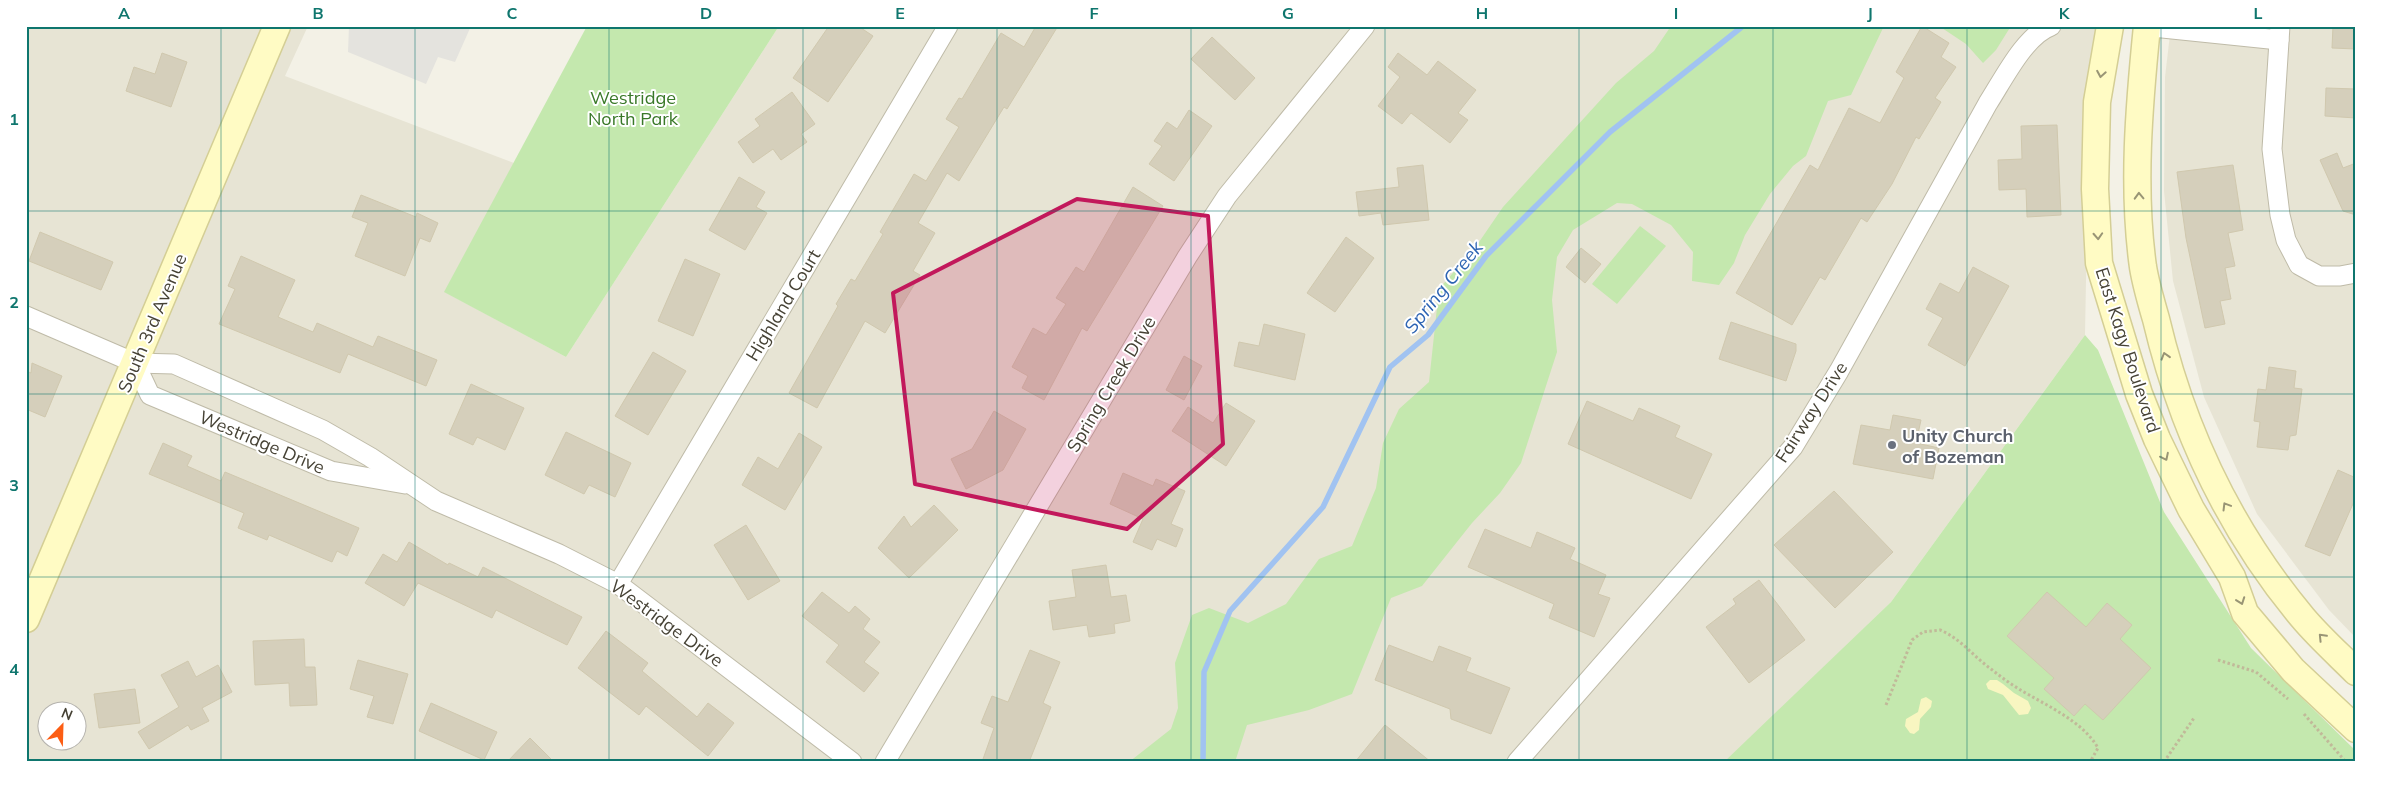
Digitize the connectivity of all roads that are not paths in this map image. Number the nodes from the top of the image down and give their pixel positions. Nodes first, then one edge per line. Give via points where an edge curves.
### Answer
1 (277, 26) edge
2 (948, 26) edge
3 (1365, 26) edge
4 (2051, 26) edge
5 (2110, 26) edge
6 (2146, 27) edge
7 (2280, 33) edge
8 (2356, 272) edge
9 (26, 316) edge
10 (135, 363) junction
11 (410, 485) junction
12 (618, 584) junction
13 (26, 619) edge
14 (2356, 672) edge
15 (2356, 729) edge
16 (852, 762) edge
17 (886, 762) edge
18 (1517, 762) edge

1 - 10 main road, South 3rd Avenue
2 - 12 street, Highland Court
3 - 17 street, Spring Creek Drive via 1222,203
4 - 18 street, Fairway Drive via 2040,30 2014,61 1839,372 1792,447
5 -> 15 main road, East Kagy Boulevard via 2096,102 2099,263 2139,394 2190,509 2232,577 2245,614 2293,670
6 - 7 street
14 -> 6 main road, East Kagy Boulevard via 2303,618 2254,552 2217,490 2186,422 2166,361 2143,268 2138,194 2138,114
7 - 8 street via 2272,149 2286,240 2299,265 2319,276
9 - 10 street, Westridge Drive
10 - 11 street, Westridge Drive via 174,364 324,430
10 - 11 street, Westridge Drive via 150,394 331,471
10 - 13 main road, South 3rd Avenue
11 - 12 street, Westridge Drive via 436,501 559,554
12 - 16 street, Westridge Drive

